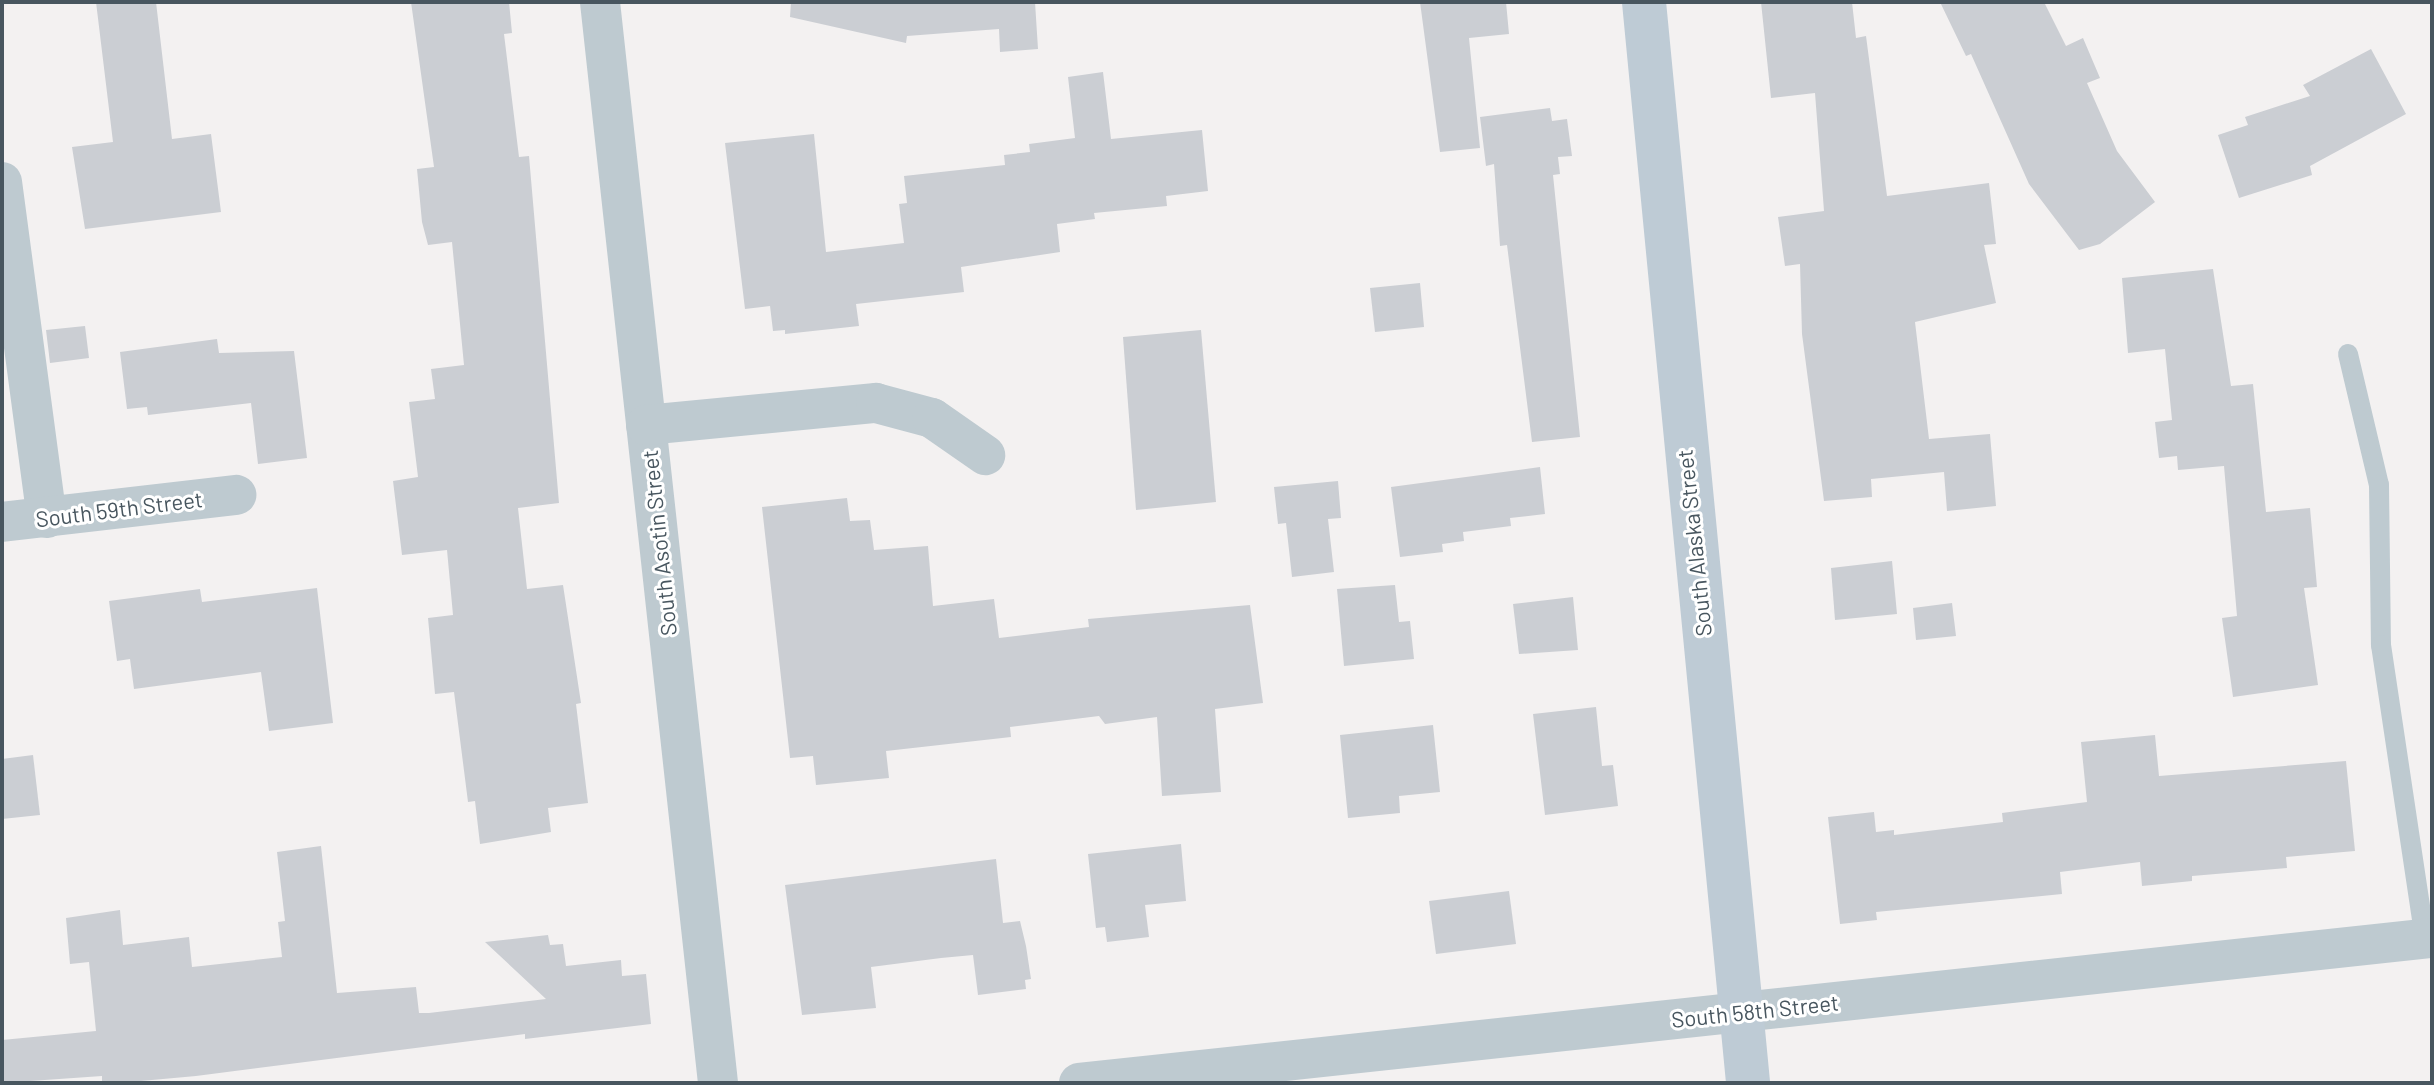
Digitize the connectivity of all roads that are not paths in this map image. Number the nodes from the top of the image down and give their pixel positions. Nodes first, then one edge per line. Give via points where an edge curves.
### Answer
1 (600, 2) edge
2 (1644, 2) edge
3 (2, 182) edge
4 (2348, 354) dead end
5 (646, 425) junction
6 (985, 455) dead end
7 (236, 495) dead end
8 (47, 518) junction
9 (2, 522) edge
10 (2429, 939) edge
11 (1741, 1013) junction
12 (718, 1083) edge
13 (1079, 1083) edge
14 (1748, 1083) edge

1 - 5 street, South Asotin Street
2 - 11 street, South Alaska Street
3 - 8 street
4 - 10 lane via 2379,485 2381,645
5 - 6 street via 876,403 932,418
5 - 12 street, South Asotin Street
7 - 8 street, South 59th Street
8 - 9 street, South 59th Street
10 - 11 street, South 58th Street
11 - 13 street, South 58th Street
11 - 14 street, South Alaska Street

